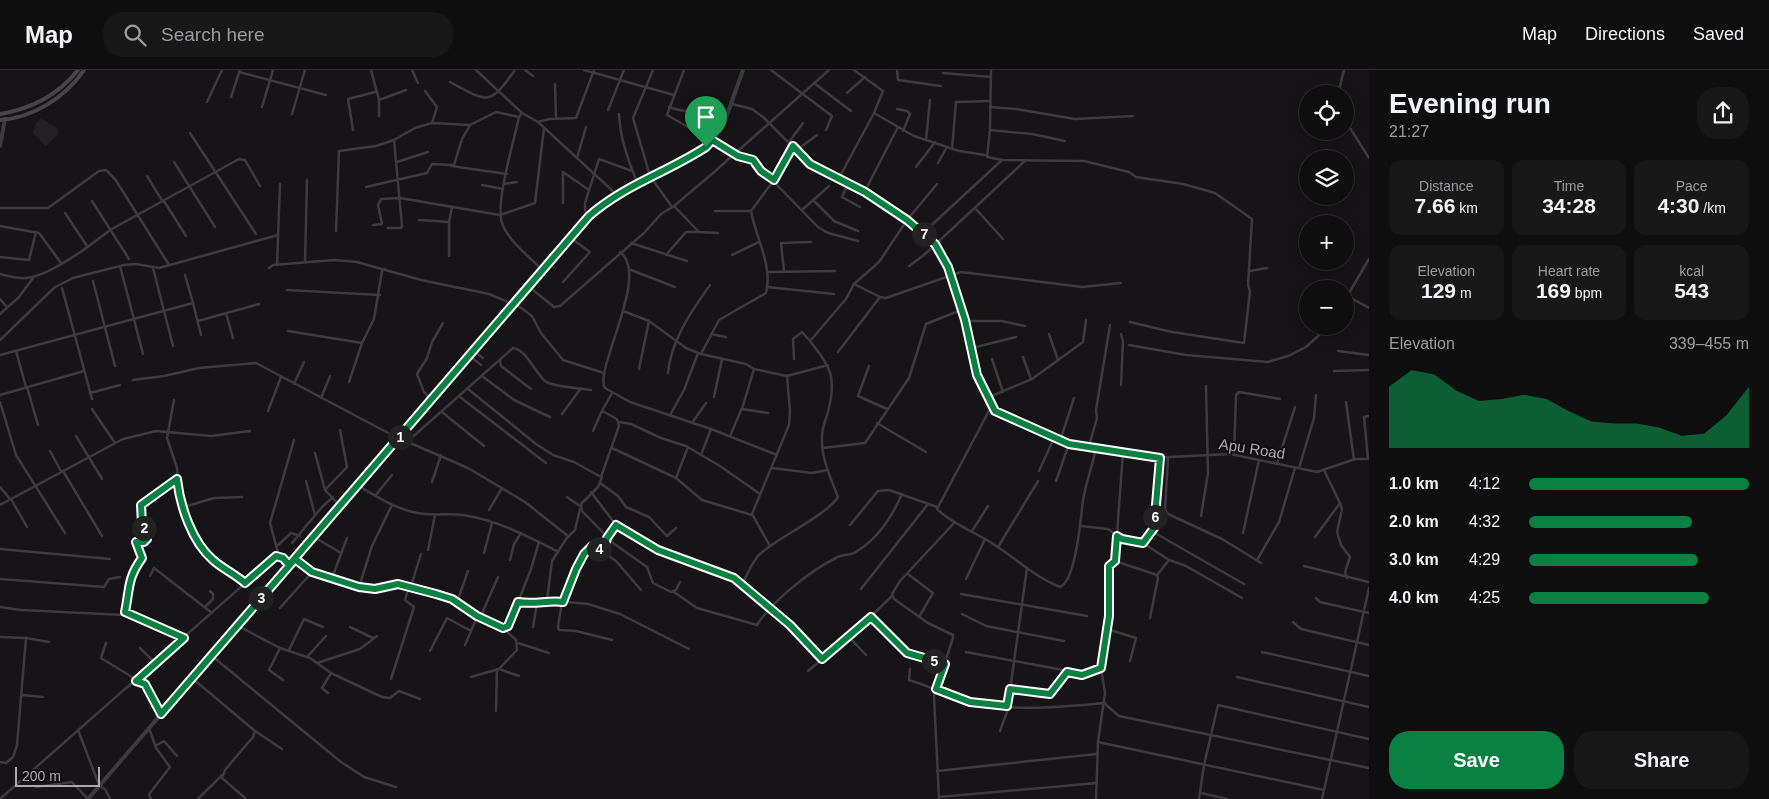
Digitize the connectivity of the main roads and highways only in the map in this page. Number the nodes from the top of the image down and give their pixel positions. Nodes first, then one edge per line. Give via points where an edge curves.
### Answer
1 (78, 70) edge
2 (84, 70) edge
3 (0, 114) edge
4 (2, 120) edge

1 - 3 main road via 40,103
2 - 4 main road via 53,101 27,114

